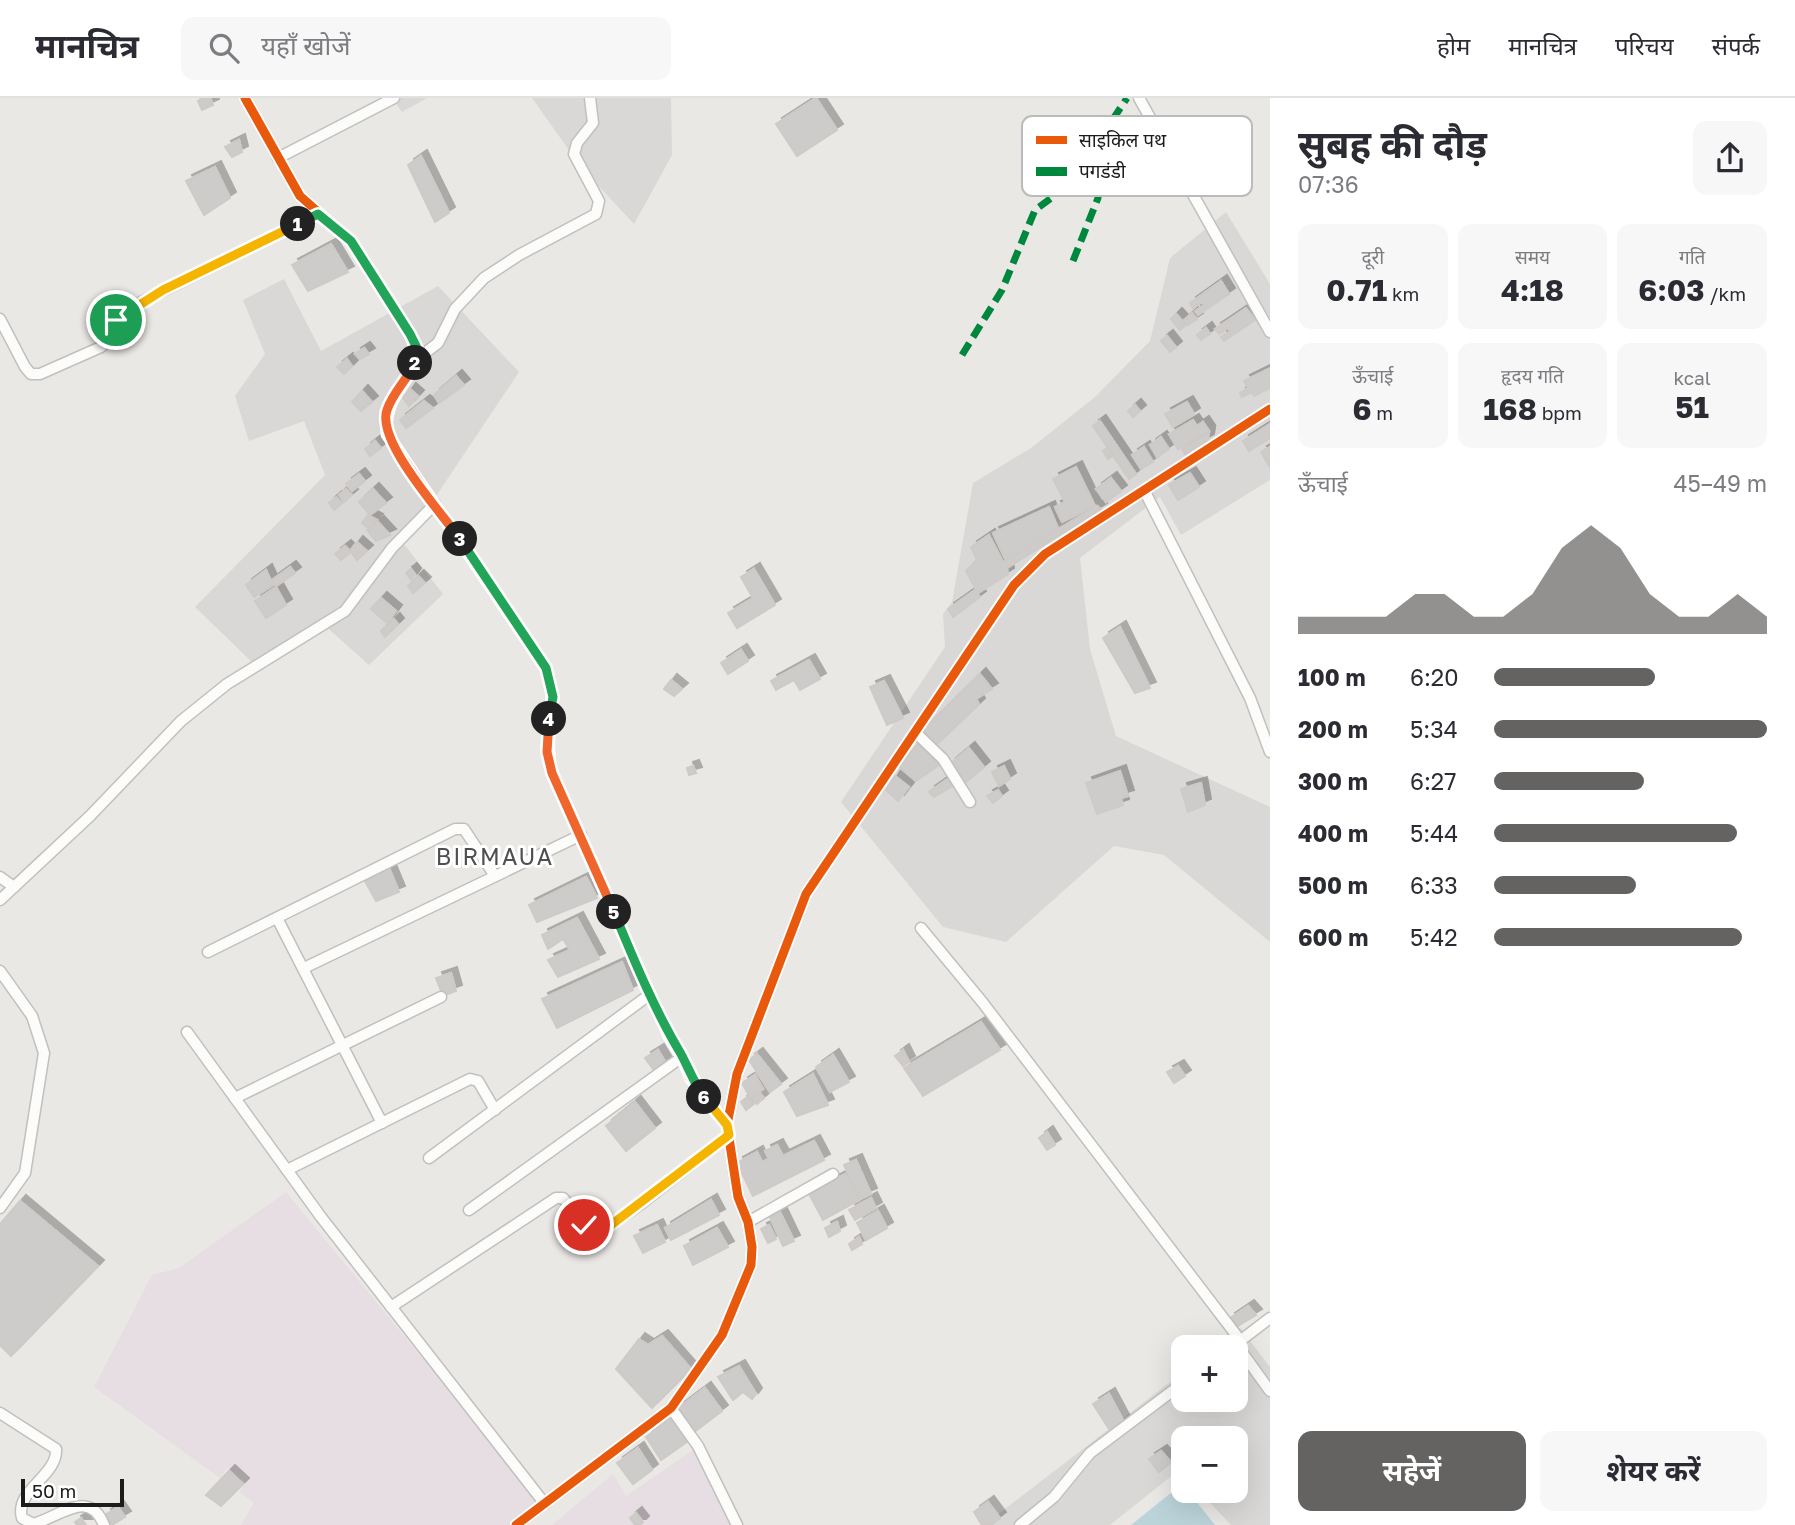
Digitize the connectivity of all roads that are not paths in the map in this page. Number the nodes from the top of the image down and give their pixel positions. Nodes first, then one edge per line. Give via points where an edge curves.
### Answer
1 (245, 98) edge
2 (394, 98) edge
3 (590, 98) edge
4 (1139, 98) edge
5 (1149, 116) edge
6 (278, 158) junction
7 (1194, 196) edge
8 (318, 214) junction
9 (0, 319) edge
10 (1270, 332) edge
11 (417, 359) junction
12 (1270, 410) edge
13 (1144, 489) junction
14 (435, 504) junction
15 (916, 733) junction
16 (1270, 752) edge
17 (970, 802) dead end
18 (580, 835) junction
19 (495, 876) junction
20 (0, 877) edge
21 (15, 887) junction
22 (0, 900) edge
23 (277, 918) junction
24 (921, 928) dead end
25 (208, 952) dead end
26 (304, 968) junction
27 (0, 971) edge
28 (649, 995) junction
29 (441, 997) dead end
30 (187, 1032) dead end
31 (343, 1042) junction
32 (682, 1057) junction
33 (234, 1098) junction
34 (495, 1110) junction
35 (382, 1123) junction
36 (728, 1130) junction
37 (429, 1158) dead end
38 (287, 1170) junction
39 (833, 1174) dead end
40 (0, 1208) edge
41 (469, 1210) dead end
42 (748, 1222) junction
43 (391, 1307) junction
44 (1270, 1318) edge
45 (1229, 1335) edge
46 (1248, 1335) edge
47 (1248, 1361) edge
48 (1270, 1391) edge
49 (1171, 1392) edge
50 (671, 1408) junction
51 (0, 1413) edge
52 (545, 1504) junction
53 (104, 1525) edge
54 (516, 1525) edge
55 (737, 1525) edge
56 (1020, 1525) edge

1 - 6 street
2 - 6 street
3 - 11 street via 593,122 574,154 599,201 596,214 484,278 455,309 438,344
4 - 5 street
6 - 8 street via 300,196
7 - 10 street
8 - 9 street via 143,301 118,317 101,347 40,374 31,374 25,367
8 - 11 street via 344,234 365,260 410,334
11 - 14 street via 394,394 385,421 397,453
12 - 13 street
13 - 15 street via 1026,570
13 - 16 street via 1250,698
14 - 18 street via 536,649 552,684 547,752
14 - 21 street via 392,548 345,611 190,713
15 - 17 street via 943,759
15 - 36 street via 806,894 737,1073
18 - 19 street
18 - 28 street
19 - 23 street via 472,836 455,829
19 - 26 street
20 - 21 street
21 - 22 street
23 - 25 street
23 - 26 street
24 - 45 street via 983,1003
26 - 31 street
27 - 40 street via 32,1016 44,1053 25,1173
28 - 32 street
28 - 34 street
29 - 31 street
30 - 33 street
31 - 33 street
31 - 35 street
32 - 36 street via 690,1078
32 - 41 street
33 - 38 street
34 - 35 street via 473,1078
34 - 37 street
35 - 38 street
36 - 42 street via 737,1197
36 - 43 street via 641,1205 602,1231 588,1228 566,1199 556,1198
38 - 43 street
39 - 42 street
42 - 50 street via 751,1265 722,1335
43 - 52 street
44 - 46 street
47 - 48 street
49 - 56 street via 1090,1453 1054,1497
50 - 52 street
50 - 55 street via 698,1446
51 - 53 street via 56,1449 53,1467 22,1506 22,1518 33,1524 72,1508 91,1507
52 - 54 street

